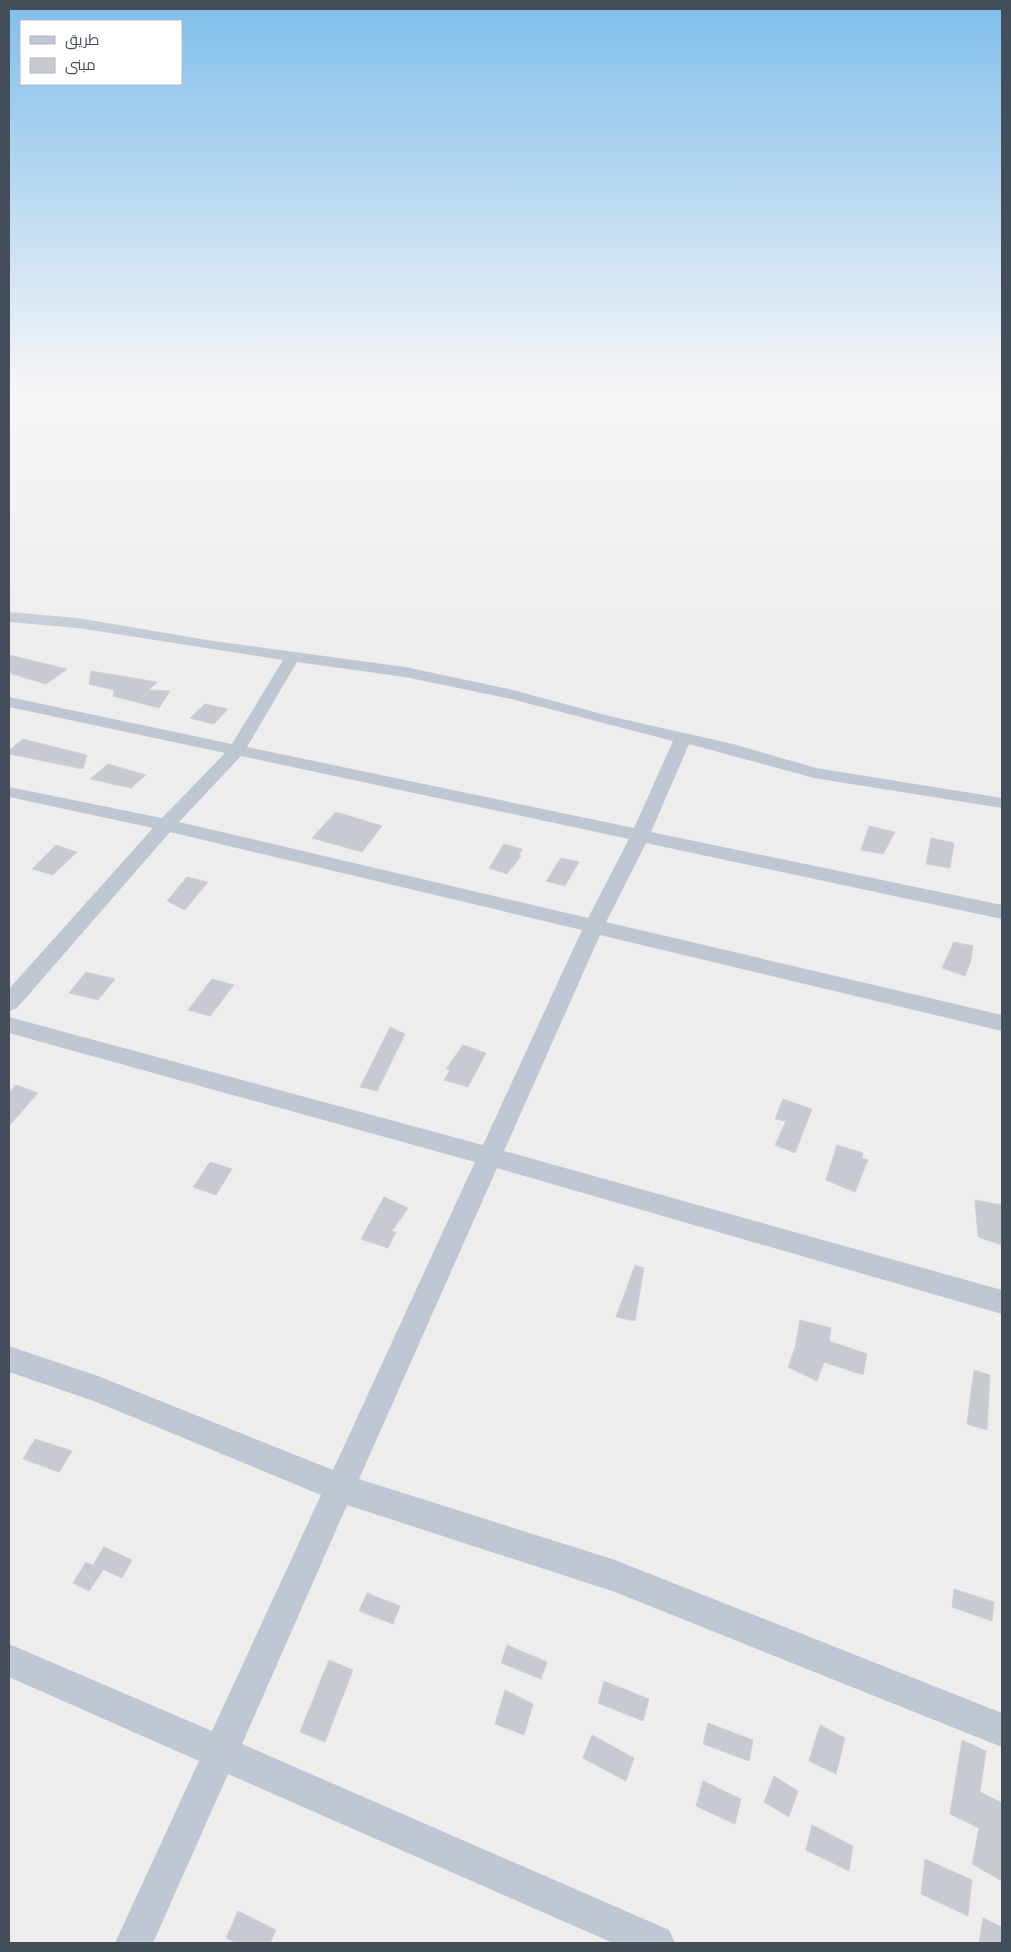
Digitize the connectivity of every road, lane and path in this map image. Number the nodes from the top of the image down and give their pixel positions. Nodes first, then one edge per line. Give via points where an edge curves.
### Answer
1 (9, 617) edge
2 (293, 656) junction
3 (9, 702) edge
4 (683, 738) junction
5 (236, 752) junction
6 (9, 792) edge
7 (1002, 803) edge
8 (166, 825) junction
9 (640, 836) junction
10 (1002, 912) edge
11 (593, 928) junction
12 (9, 1004) edge
13 (1002, 1023) edge
14 (9, 1025) edge
15 (490, 1156) junction
16 (1002, 1302) edge
17 (9, 1360) edge
18 (340, 1488) junction
19 (9, 1660) edge
20 (1002, 1730) edge
21 (220, 1754) junction
22 (134, 1943) edge
23 (656, 1943) edge

1 - 2 street via 78,623
2 - 4 street via 405,672 513,695
2 - 5 street
3 - 5 street
4 - 7 street via 814,773
4 - 9 street
5 - 8 street
5 - 9 street
6 - 8 street
8 - 11 street
8 - 12 street
9 - 10 street
9 - 11 street
11 - 13 street
11 - 15 street
14 - 15 street
15 - 16 street
15 - 18 street
17 - 18 street via 98,1389
18 - 20 street via 615,1576
18 - 21 street
19 - 21 street
21 - 22 street
21 - 23 street

